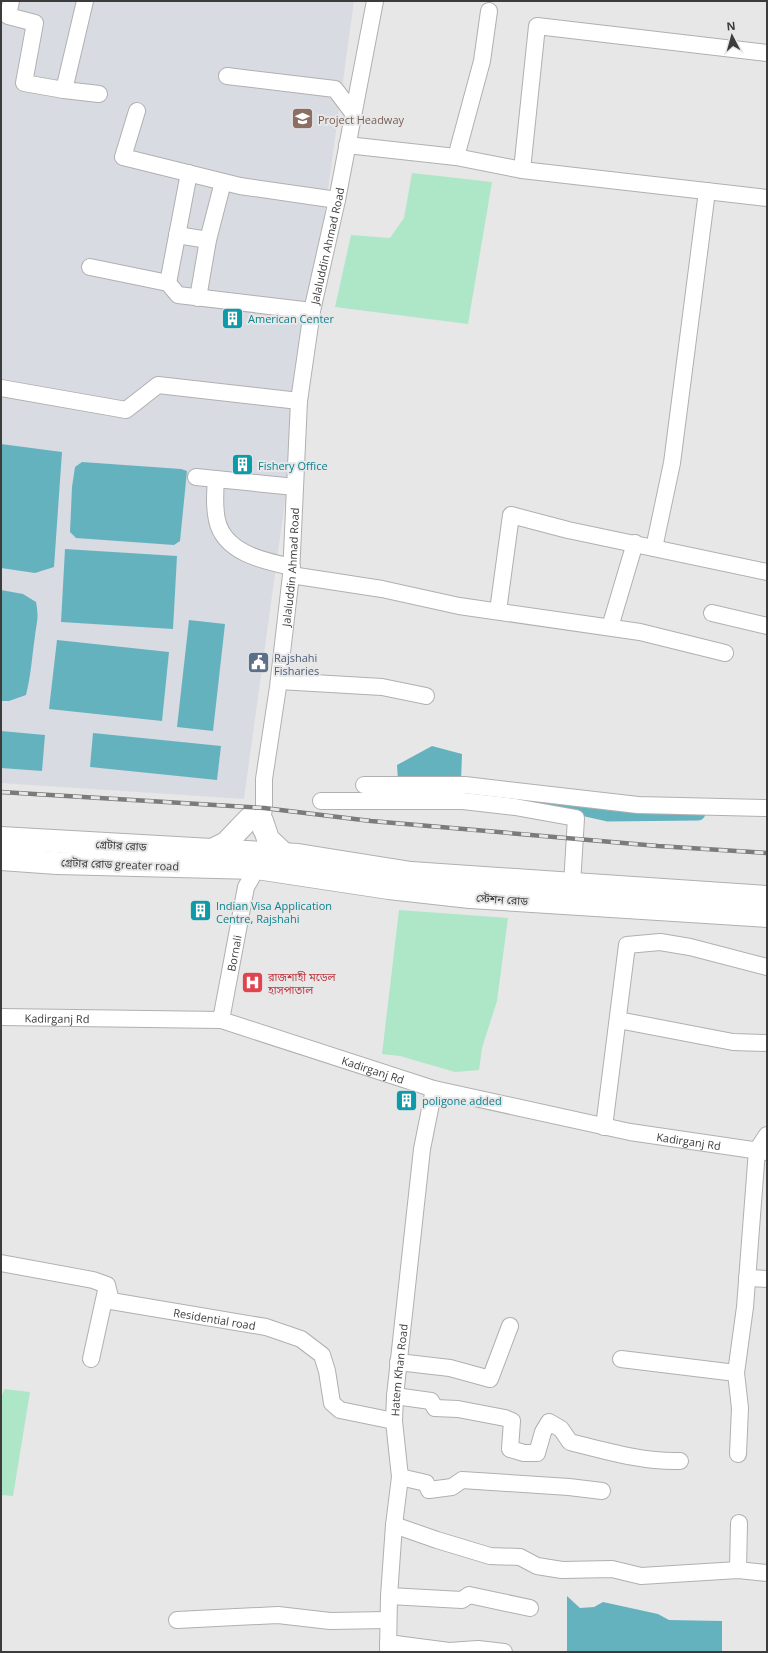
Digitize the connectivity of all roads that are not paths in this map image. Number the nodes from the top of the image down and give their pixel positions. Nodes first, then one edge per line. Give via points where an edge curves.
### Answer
1 (11, 1) edge
2 (85, 1) edge
3 (373, 1) edge
4 (489, 11) dead end
5 (767, 53) edge
6 (227, 76) dead end
7 (64, 90) junction
8 (99, 94) dead end
9 (137, 112) dead end
10 (353, 113) junction
11 (346, 145) junction
12 (456, 157) junction
13 (522, 170) junction
14 (189, 173) junction
15 (223, 182) junction
16 (707, 191) junction
17 (767, 198) edge
18 (337, 200) junction
19 (177, 235) junction
20 (208, 240) junction
21 (90, 267) dead end
22 (168, 283) junction
23 (198, 298) junction
24 (312, 310) junction
25 (1, 388) edge
26 (299, 401) junction
27 (196, 477) dead end
28 (216, 479) junction
29 (295, 487) junction
30 (635, 543) junction
31 (654, 548) junction
32 (291, 571) junction
33 (767, 572) edge
34 (498, 611) junction
35 (712, 613) dead end
36 (767, 626) edge
37 (610, 627) junction
38 (725, 653) dead end
39 (279, 681) junction
40 (426, 696) dead end
41 (364, 785) dead end
42 (465, 785) junction
43 (517, 791) junction
44 (321, 801) dead end
45 (462, 801) junction
46 (515, 807) junction
47 (767, 808) edge
48 (256, 820) junction
49 (1, 838) edge
50 (212, 850) junction
51 (285, 854) junction
52 (1, 859) edge
53 (248, 865) junction
54 (572, 885) junction
55 (767, 897) edge
56 (767, 916) edge
57 (767, 967) edge
58 (1, 1017) edge
59 (221, 1020) junction
60 (618, 1020) junction
61 (767, 1043) edge
62 (434, 1089) junction
63 (604, 1127) junction
64 (767, 1135) edge
65 (762, 1151) edge
66 (1, 1264) edge
67 (748, 1278) junction
68 (767, 1280) edge
69 (108, 1285) junction
70 (510, 1326) dead end
71 (91, 1359) dead end
72 (621, 1359) dead end
73 (398, 1362) junction
74 (736, 1372) junction
75 (394, 1396) junction
76 (394, 1421) junction
77 (738, 1454) dead end
78 (680, 1461) dead end
79 (400, 1477) junction
80 (602, 1491) dead end
81 (738, 1523) dead end
82 (394, 1525) junction
83 (738, 1570) junction
84 (767, 1572) edge
85 (389, 1596) junction
86 (530, 1608) dead end
87 (177, 1620) dead end
88 (388, 1620) junction
89 (388, 1648) edge
90 (504, 1652) edge

1 - 7 street via 8,16 35,23 24,83
2 - 7 street
3 - 10 street, Jalaluddin Ahmad Road
4 - 12 street via 482,61
5 - 13 street via 537,26
6 - 10 street via 335,88
7 - 8 street
9 - 14 street via 123,157
10 - 11 street, Jalaluddin Ahmad Road
11 - 12 street
11 - 18 street, Jalaluddin Ahmad Road
12 - 13 street
13 - 16 street
14 - 15 street
14 - 19 street
15 - 18 street
15 - 20 street
16 - 17 street
16 - 31 street via 672,463
18 - 24 street, Jalaluddin Ahmad Road
19 - 20 street
19 - 22 street
20 - 23 street
21 - 22 street
22 - 23 street via 178,295
23 - 24 street
24 - 26 street, Jalaluddin Ahmad Road
25 - 26 street via 126,410 158,385
26 - 29 street, Jalaluddin Ahmad Road
27 - 28 street
28 - 29 street
28 - 32 street via 217,522 226,537 249,556
29 - 32 street, Jalaluddin Ahmad Road
30 - 31 street
30 - 34 street via 568,530 511,515
30 - 37 street
31 - 33 street
32 - 34 street via 459,606
32 - 39 street, Jalaluddin Ahmad Road
34 - 37 street
35 - 36 street
37 - 38 street
39 - 40 street via 382,687
39 - 48 street, Jalaluddin Ahmad Road
41 - 42 street
42 - 43 street
42 - 45 street
43 - 46 street
43 - 47 street via 638,805
44 - 45 street
45 - 46 street
46 - 54 street via 576,818
48 - 50 highway via 226,843
48 - 51 highway via 268,839
48 - 53 street, Jalaluddin Ahmad Road
49 - 50 highway, গ্রেটার রোড
50 - 53 highway, গ্রেটার রোড
51 - 53 highway, স্টেশন রোড
51 - 54 highway, স্টেশন রোড via 411,873
52 - 53 highway, গ্রেটার রোড greater road via 57,863
53 - 56 highway, স্টেশন রোড via 389,888 470,897
53 - 59 street, Bornali
54 - 55 highway, স্টেশন রোড
57 - 60 street via 660,942 628,945
58 - 59 street, Kadirganj Rd
59 - 62 street, Kadirganj Rd
60 - 61 street via 733,1042
60 - 63 street
62 - 63 street, Kadirganj Rd
62 - 73 street, Hatem Khan Road via 422,1149
63 - 65 street, Kadirganj Rd
64 - 65 street
65 - 67 street
66 - 69 street via 93,1280
67 - 68 street
67 - 74 street
69 - 71 street
69 - 76 street, Residential road via 111,1301 266,1327 301,1339 322,1355 332,1403 340,1410
70 - 73 street via 490,1379 450,1368
72 - 74 street
73 - 75 street, Hatem Khan Road
74 - 77 street via 740,1408
75 - 76 street, Hatem Khan Road
75 - 78 street via 431,1401 435,1408 458,1408 512,1421 510,1449 524,1454 537,1453 549,1422 561,1429 570,1442 630,1456 665,1462
76 - 79 street, Hatem Khan Road
79 - 80 street via 426,1483 429,1490 452,1487 462,1480
79 - 82 street, Hatem Khan Road
81 - 83 street
82 - 83 street via 490,1556 520,1557 537,1566 562,1570 612,1569 641,1576
82 - 85 street, Hatem Khan Road
83 - 84 street
85 - 86 street via 462,1600 470,1594
85 - 88 street, Hatem Khan Road
87 - 88 street via 278,1615 330,1621
88 - 89 street, Hatem Khan Road
89 - 90 street via 449,1651 478,1649

